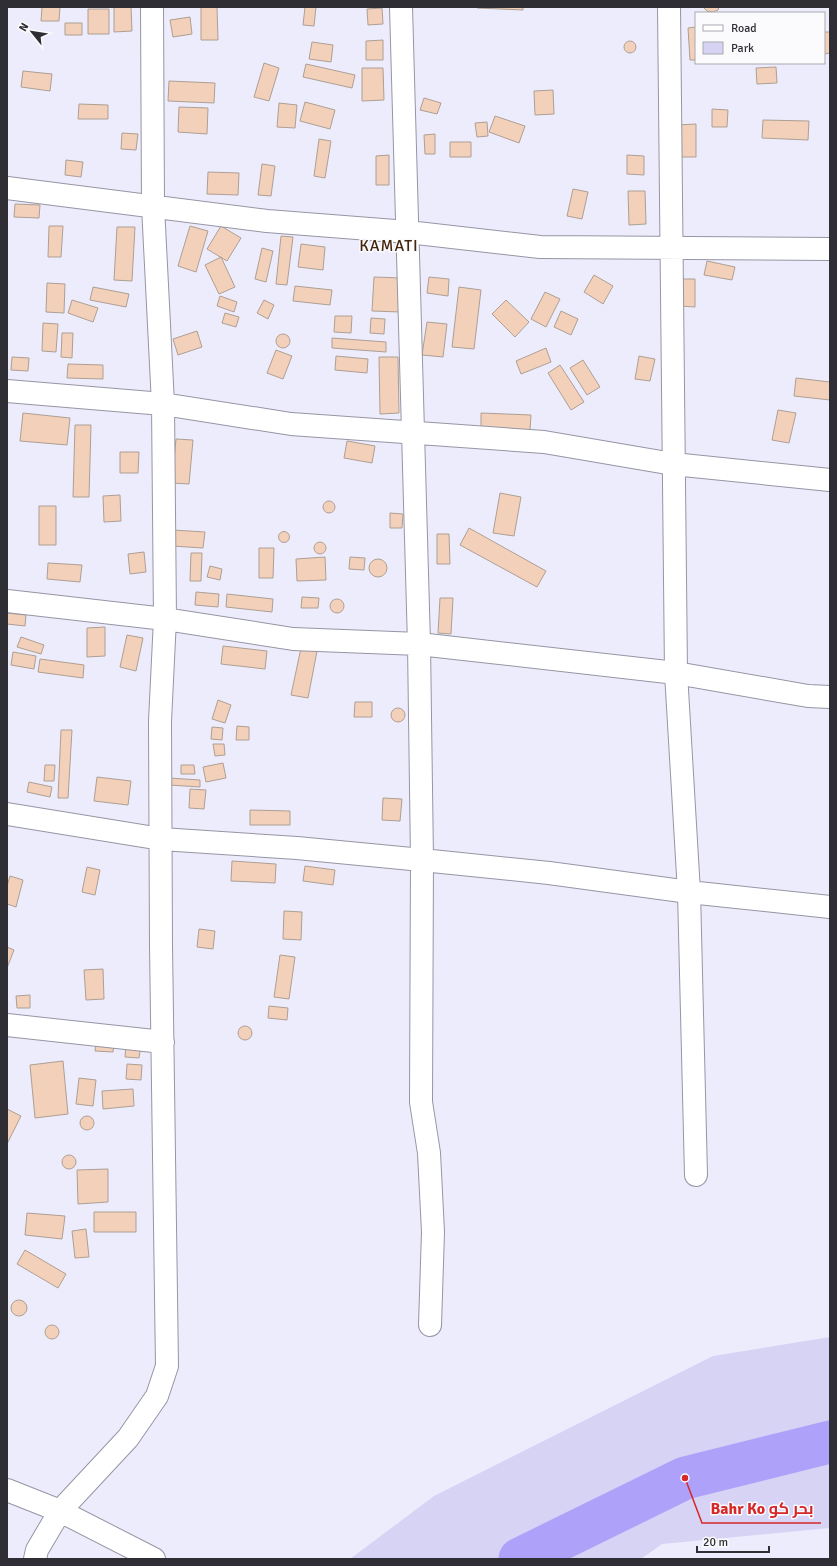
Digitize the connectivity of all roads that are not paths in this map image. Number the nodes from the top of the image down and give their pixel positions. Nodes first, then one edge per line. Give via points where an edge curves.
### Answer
1 (152, 7) edge
2 (401, 7) edge
3 (668, 7) edge
4 (7, 188) edge
5 (153, 206) junction
6 (408, 232) junction
7 (672, 249) junction
8 (830, 249) edge
9 (7, 392) edge
10 (163, 404) junction
11 (413, 432) junction
12 (673, 464) junction
13 (830, 480) edge
14 (7, 601) edge
15 (164, 619) junction
16 (419, 644) junction
17 (676, 673) junction
18 (830, 697) edge
19 (7, 814) edge
20 (160, 839) junction
21 (422, 860) junction
22 (689, 892) junction
23 (830, 907) edge
24 (7, 1025) edge
25 (163, 1042) junction
26 (696, 1175) dead end
27 (430, 1324) dead end
28 (7, 1490) edge
29 (60, 1511) junction
30 (34, 1559) edge
31 (154, 1559) edge

1 - 5 street
2 - 6 street
3 - 7 street
4 - 5 street
5 - 6 street via 267,221
5 - 10 street
6 - 7 street via 540,247
6 - 11 street
7 - 8 street
7 - 12 street
9 - 10 street
10 - 11 street via 291,424
10 - 15 street
11 - 12 street via 544,442
11 - 16 street
12 - 13 street
12 - 17 street
14 - 15 street
15 - 16 street via 293,639
15 - 20 street via 160,721
16 - 17 street
16 - 21 street
17 - 18 street via 808,696
17 - 22 street
19 - 20 street
20 - 21 street
20 - 25 street
21 - 22 street via 549,873
21 - 27 street via 422,1102 429,1153 433,1232
22 - 23 street
22 - 26 street
24 - 25 street
25 - 29 street via 167,1366 157,1396 128,1438
28 - 29 street
29 - 30 street
29 - 31 street

